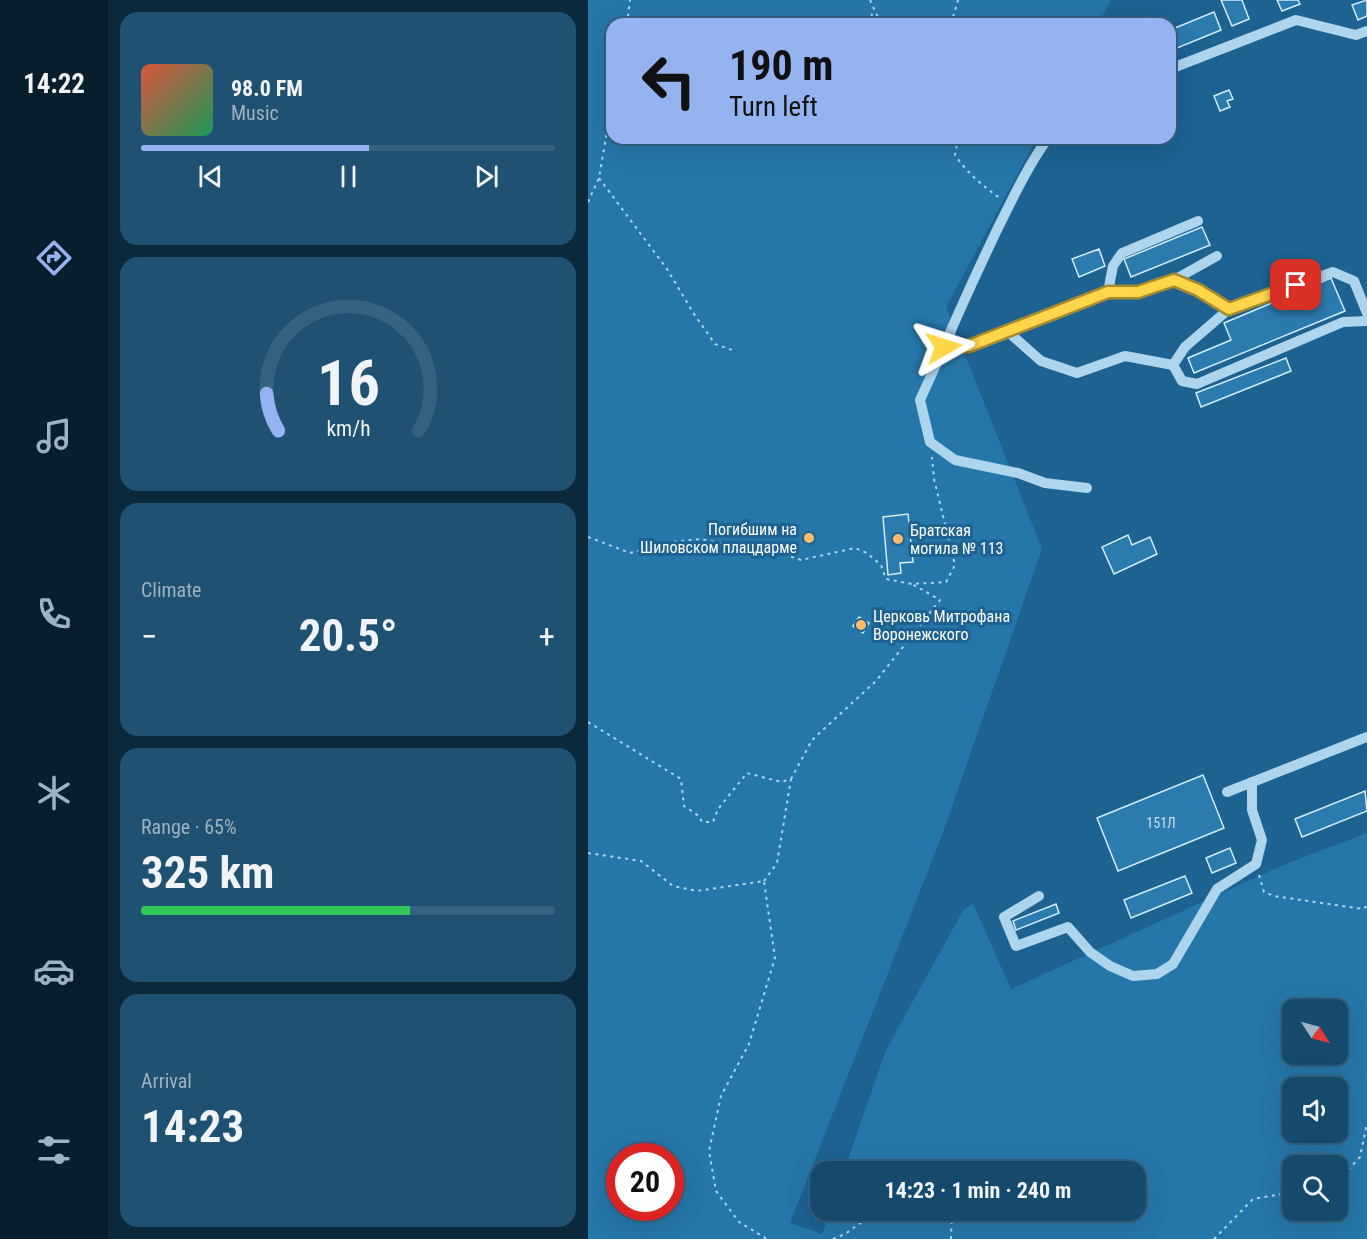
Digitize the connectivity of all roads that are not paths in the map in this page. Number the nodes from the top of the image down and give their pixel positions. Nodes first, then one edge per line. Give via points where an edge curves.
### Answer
1 (1367, 31) edge
2 (1176, 67) edge
3 (1044, 144) edge
4 (1198, 221) dead end
5 (1217, 256) dead end
6 (1174, 280) junction
7 (1108, 292) junction
8 (1229, 309) junction
9 (1367, 313) edge
10 (1367, 321) edge
11 (1006, 330) junction
12 (944, 347) junction
13 (1173, 365) junction
14 (1087, 488) dead end
15 (1367, 737) edge
16 (1252, 782) junction
17 (1227, 792) dead end
18 (1039, 896) dead end

1 - 2 lane via 1356,35 1296,20
3 - 12 lane via 960,306
4 - 7 lane via 1122,253 1113,266
5 - 6 lane
6 - 7 lane via 1138,292
6 - 8 lane
7 - 11 lane
8 - 9 lane via 1333,272 1354,281
8 - 13 lane via 1185,347
10 - 13 lane via 1343,322 1197,384 1182,381
11 - 12 lane via 969,346
11 - 13 lane via 1041,361 1077,373 1125,356
12 - 14 lane via 920,400 930,442 955,460 1018,473 1045,483
15 - 16 lane
16 - 17 lane
16 - 18 lane via 1252,810 1262,840 1256,864 1217,889 1173,964 1157,974 1133,976 1110,966 1090,952 1068,927 1016,946 1004,917

